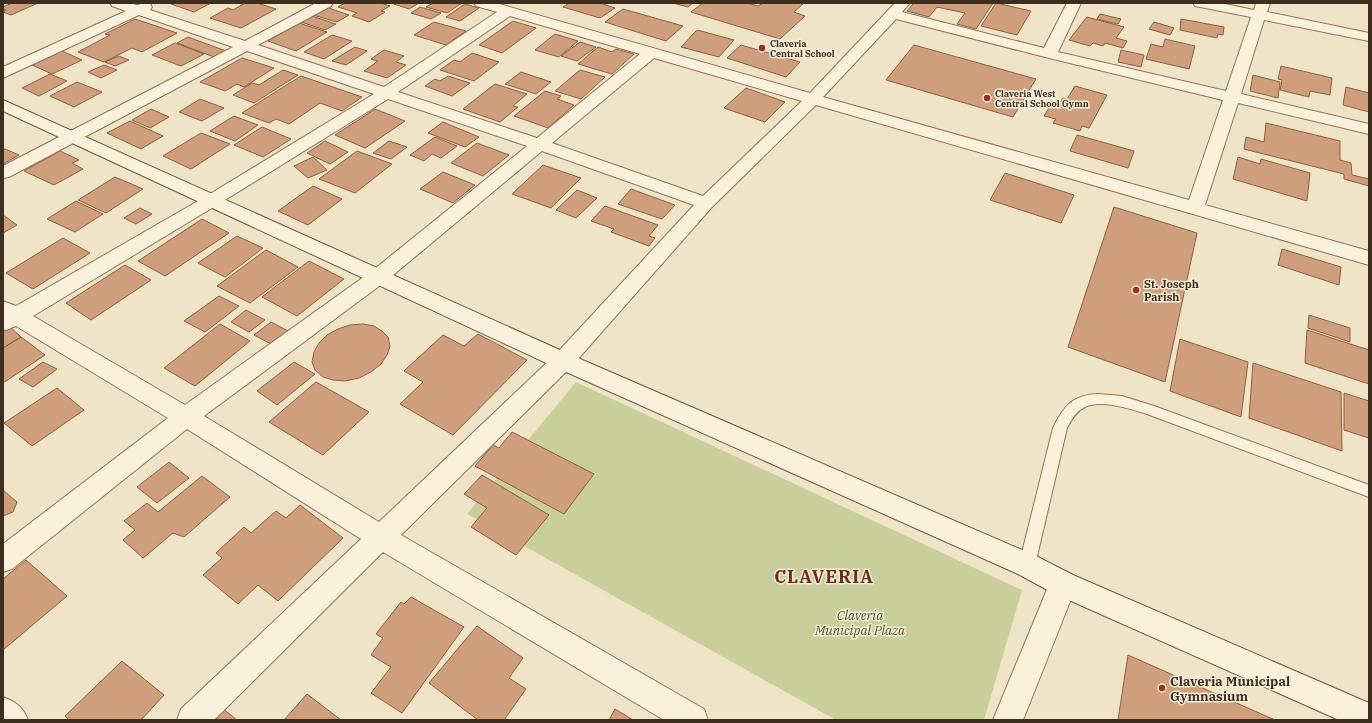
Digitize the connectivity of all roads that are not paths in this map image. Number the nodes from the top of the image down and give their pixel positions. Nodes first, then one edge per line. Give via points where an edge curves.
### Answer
1 (116, 3) edge
2 (153, 3) edge
3 (326, 3) edge
4 (481, 3) edge
5 (1074, 3) edge
6 (1200, 3) edge
7 (898, 8) edge
8 (1261, 9) edge
9 (138, 10) junction
10 (508, 11) junction
11 (1369, 37) edge
12 (246, 46) junction
13 (651, 53) junction
14 (1048, 54) junction
15 (3, 73) edge
16 (385, 94) junction
17 (1233, 96) junction
18 (813, 99) junction
19 (3, 105) edge
20 (1369, 129) edge
21 (73, 136) junction
22 (538, 144) junction
23 (3, 173) edge
24 (211, 201) junction
25 (706, 203) junction
26 (1195, 209) junction
27 (1369, 258) edge
28 (378, 276) junction
29 (7, 316) edge
30 (563, 361) junction
31 (186, 417) junction
32 (1369, 491) edge
33 (381, 537) junction
34 (3, 560) edge
35 (1027, 566) junction
36 (1063, 584) junction
37 (3, 712) edge
38 (1369, 718) edge
39 (13, 720) edge
40 (192, 720) edge
41 (693, 720) edge
42 (1008, 720) edge

1 - 9 street
2 - 9 street
3 - 12 street
4 - 10 street
5 - 14 street
6 - 8 street
7 - 14 street
7 - 18 street
8 - 11 street
8 - 17 street
9 - 12 street
9 - 15 street
10 - 13 street
10 - 16 street
12 - 16 street
12 - 21 street
13 - 18 street
13 - 22 street
14 - 17 street
16 - 22 street
16 - 24 street
17 - 20 street
17 - 26 street
18 - 25 street
18 - 26 street
19 - 21 street
21 - 23 street
21 - 24 street
22 - 25 street
22 - 28 street
24 - 28 street
24 - 29 street
25 - 30 street
26 - 27 street
28 - 30 street
28 - 31 street
29 - 31 street
30 - 33 street
30 - 35 street
31 - 33 street
31 - 34 street
32 - 35 lane via 1160,414 1120,402 1098,399 1081,402 1069,411 1060,428
33 - 40 street
33 - 41 street
35 - 36 street
36 - 38 street
36 - 42 street
37 - 39 street

